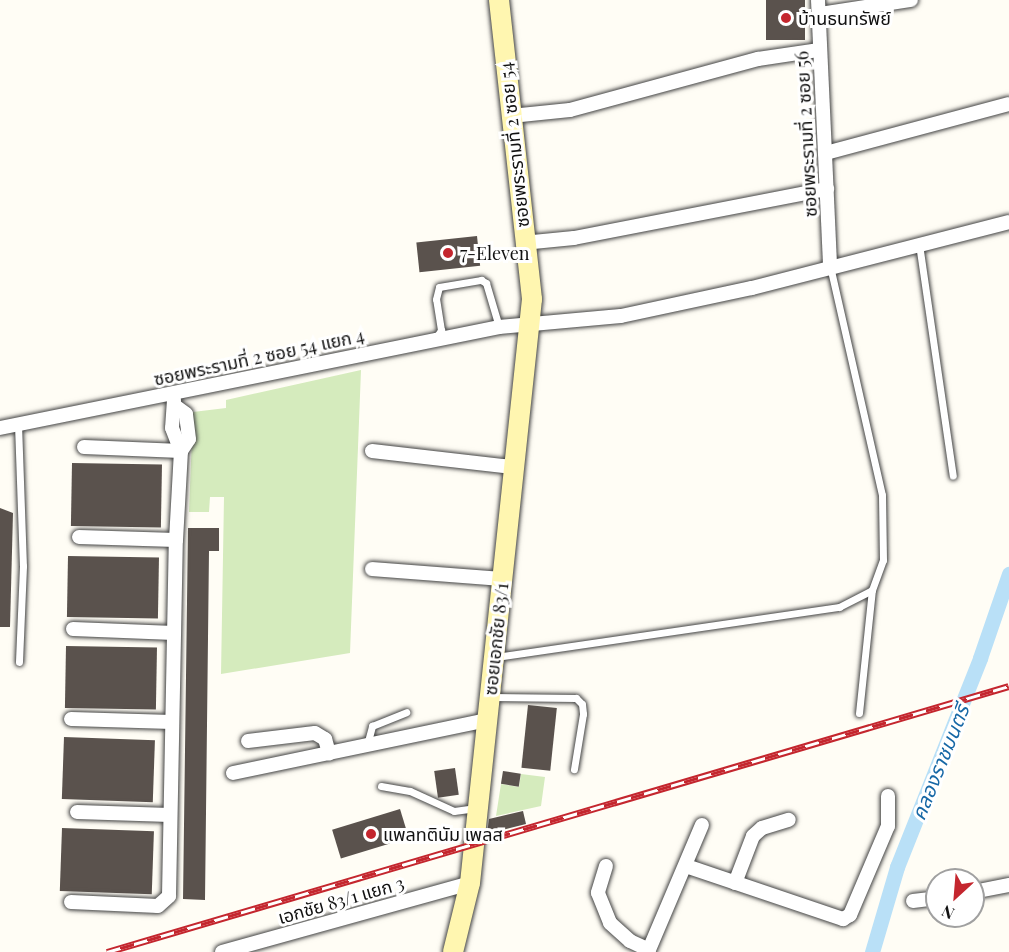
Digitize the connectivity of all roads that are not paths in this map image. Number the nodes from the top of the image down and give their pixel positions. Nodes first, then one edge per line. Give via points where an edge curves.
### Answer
1 (499, 0) edge
2 (911, 0) edge
3 (818, 7) edge
4 (819, 50) junction
5 (1009, 104) edge
6 (512, 116) junction
7 (826, 153) junction
8 (827, 189) junction
9 (1009, 222) edge
10 (523, 243) junction
11 (918, 243) junction
12 (830, 266) junction
13 (526, 324) junction
14 (499, 327) junction
15 (435, 340) junction
16 (174, 400) junction
17 (18, 424) junction
18 (0, 428) edge
19 (84, 447) dead end
20 (182, 451) junction
21 (372, 451) dead end
22 (513, 466) junction
23 (953, 476) dead end
24 (79, 537) dead end
25 (176, 540) junction
26 (372, 569) dead end
27 (502, 579) junction
28 (872, 590) junction
29 (73, 629) dead end
30 (174, 633) junction
31 (493, 657) junction
32 (19, 662) dead end
33 (489, 697) junction
34 (406, 712) dead end
35 (859, 713) dead end
36 (71, 719) dead end
37 (487, 720) junction
38 (172, 722) junction
39 (248, 741) dead end
40 (367, 745) junction
41 (329, 753) junction
42 (574, 769) dead end
43 (233, 774) dead end
44 (381, 786) dead end
45 (888, 796) dead end
46 (476, 808) junction
47 (77, 812) dead end
48 (170, 815) junction
49 (789, 820) dead end
50 (702, 825) dead end
51 (606, 866) dead end
52 (686, 866) junction
53 (470, 883) junction
54 (735, 883) junction
55 (1009, 885) edge
56 (985, 890) edge
57 (925, 900) edge
58 (913, 901) dead end
59 (71, 902) dead end
60 (649, 951) edge
61 (222, 952) edge
62 (453, 952) edge

1 - 6 street, ซอยพระรามที่ 2 ซอย 54
2 - 3 street
3 - 4 street, ซอยพระรามที่ 2 ซอย 56
4 - 6 street via 758,59 570,110
4 - 7 street, ซอยพระรามที่ 2 ซอย 56
5 - 7 street
6 - 10 street, ซอยพระรามที่ 2 ซอย 54
7 - 8 street, ซอยพระรามที่ 2 ซอย 56
8 - 10 street via 574,238
8 - 12 street, ซอยพระรามที่ 2 ซอย 56
9 - 11 street, ซอยพระรามที่ 2 ซอย 54 แยก 4
10 - 13 street, ซอยพระรามที่ 2 ซอย 54 via 532,299
11 - 12 street, ซอยพระรามที่ 2 ซอย 54 แยก 4
11 - 23 lane
12 - 13 street, ซอยพระรามที่ 2 ซอย 54 แยก 4 via 752,288 621,316
12 - 28 lane via 882,495 883,560
13 - 14 street, ซอยพระรามที่ 2 ซอย 54 แยก 4
13 - 22 street, ซอยเอกชัย 83/1
14 - 15 street, ซอยพระรามที่ 2 ซอย 54 แยก 4
14 - 15 lane via 486,283 481,280 439,287 436,298 441,330
15 - 16 street, ซอยพระรามที่ 2 ซอย 54 แยก 4
16 - 17 street, ซอยพระรามที่ 2 ซอย 54 แยก 4
16 - 20 street via 172,428
17 - 18 street, ซอยพระรามที่ 2 ซอย 54 แยก 4
17 - 32 lane via 22,555
19 - 20 street
20 - 25 street
21 - 22 street
22 - 27 street, ซอยเอกชัย 83/1
24 - 25 street
25 - 30 street
26 - 27 street
27 - 31 street, ซอยเอกชัย 83/1
28 - 31 lane via 839,606
28 - 35 lane
29 - 30 street
30 - 38 street
31 - 33 street, ซอยเอกชัย 83/1
33 - 37 street, ซอยเอกชัย 83/1
33 - 42 lane via 576,698 582,704 583,714
34 - 40 lane via 372,726
36 - 38 street
37 - 40 street
37 - 46 street, ซอยเอกชัย 83/1
38 - 48 street
39 - 41 street via 315,733 325,739
40 - 41 street
41 - 43 street
44 - 46 lane via 410,791 454,811
45 - 54 street via 888,826 847,917 835,918
46 - 53 street, ซอยเอกชัย 83/1
47 - 48 street
48 - 59 street via 170,891 164,902 158,906
49 - 54 street via 762,828 753,836
50 - 52 street
51 - 60 street via 598,893 610,923
52 - 54 street
52 - 60 street
53 - 61 street, เอกชัย 83/1 แยก 3
53 - 62 street, ซอยเอกชัย 83/1
55 - 56 street
57 - 58 street

